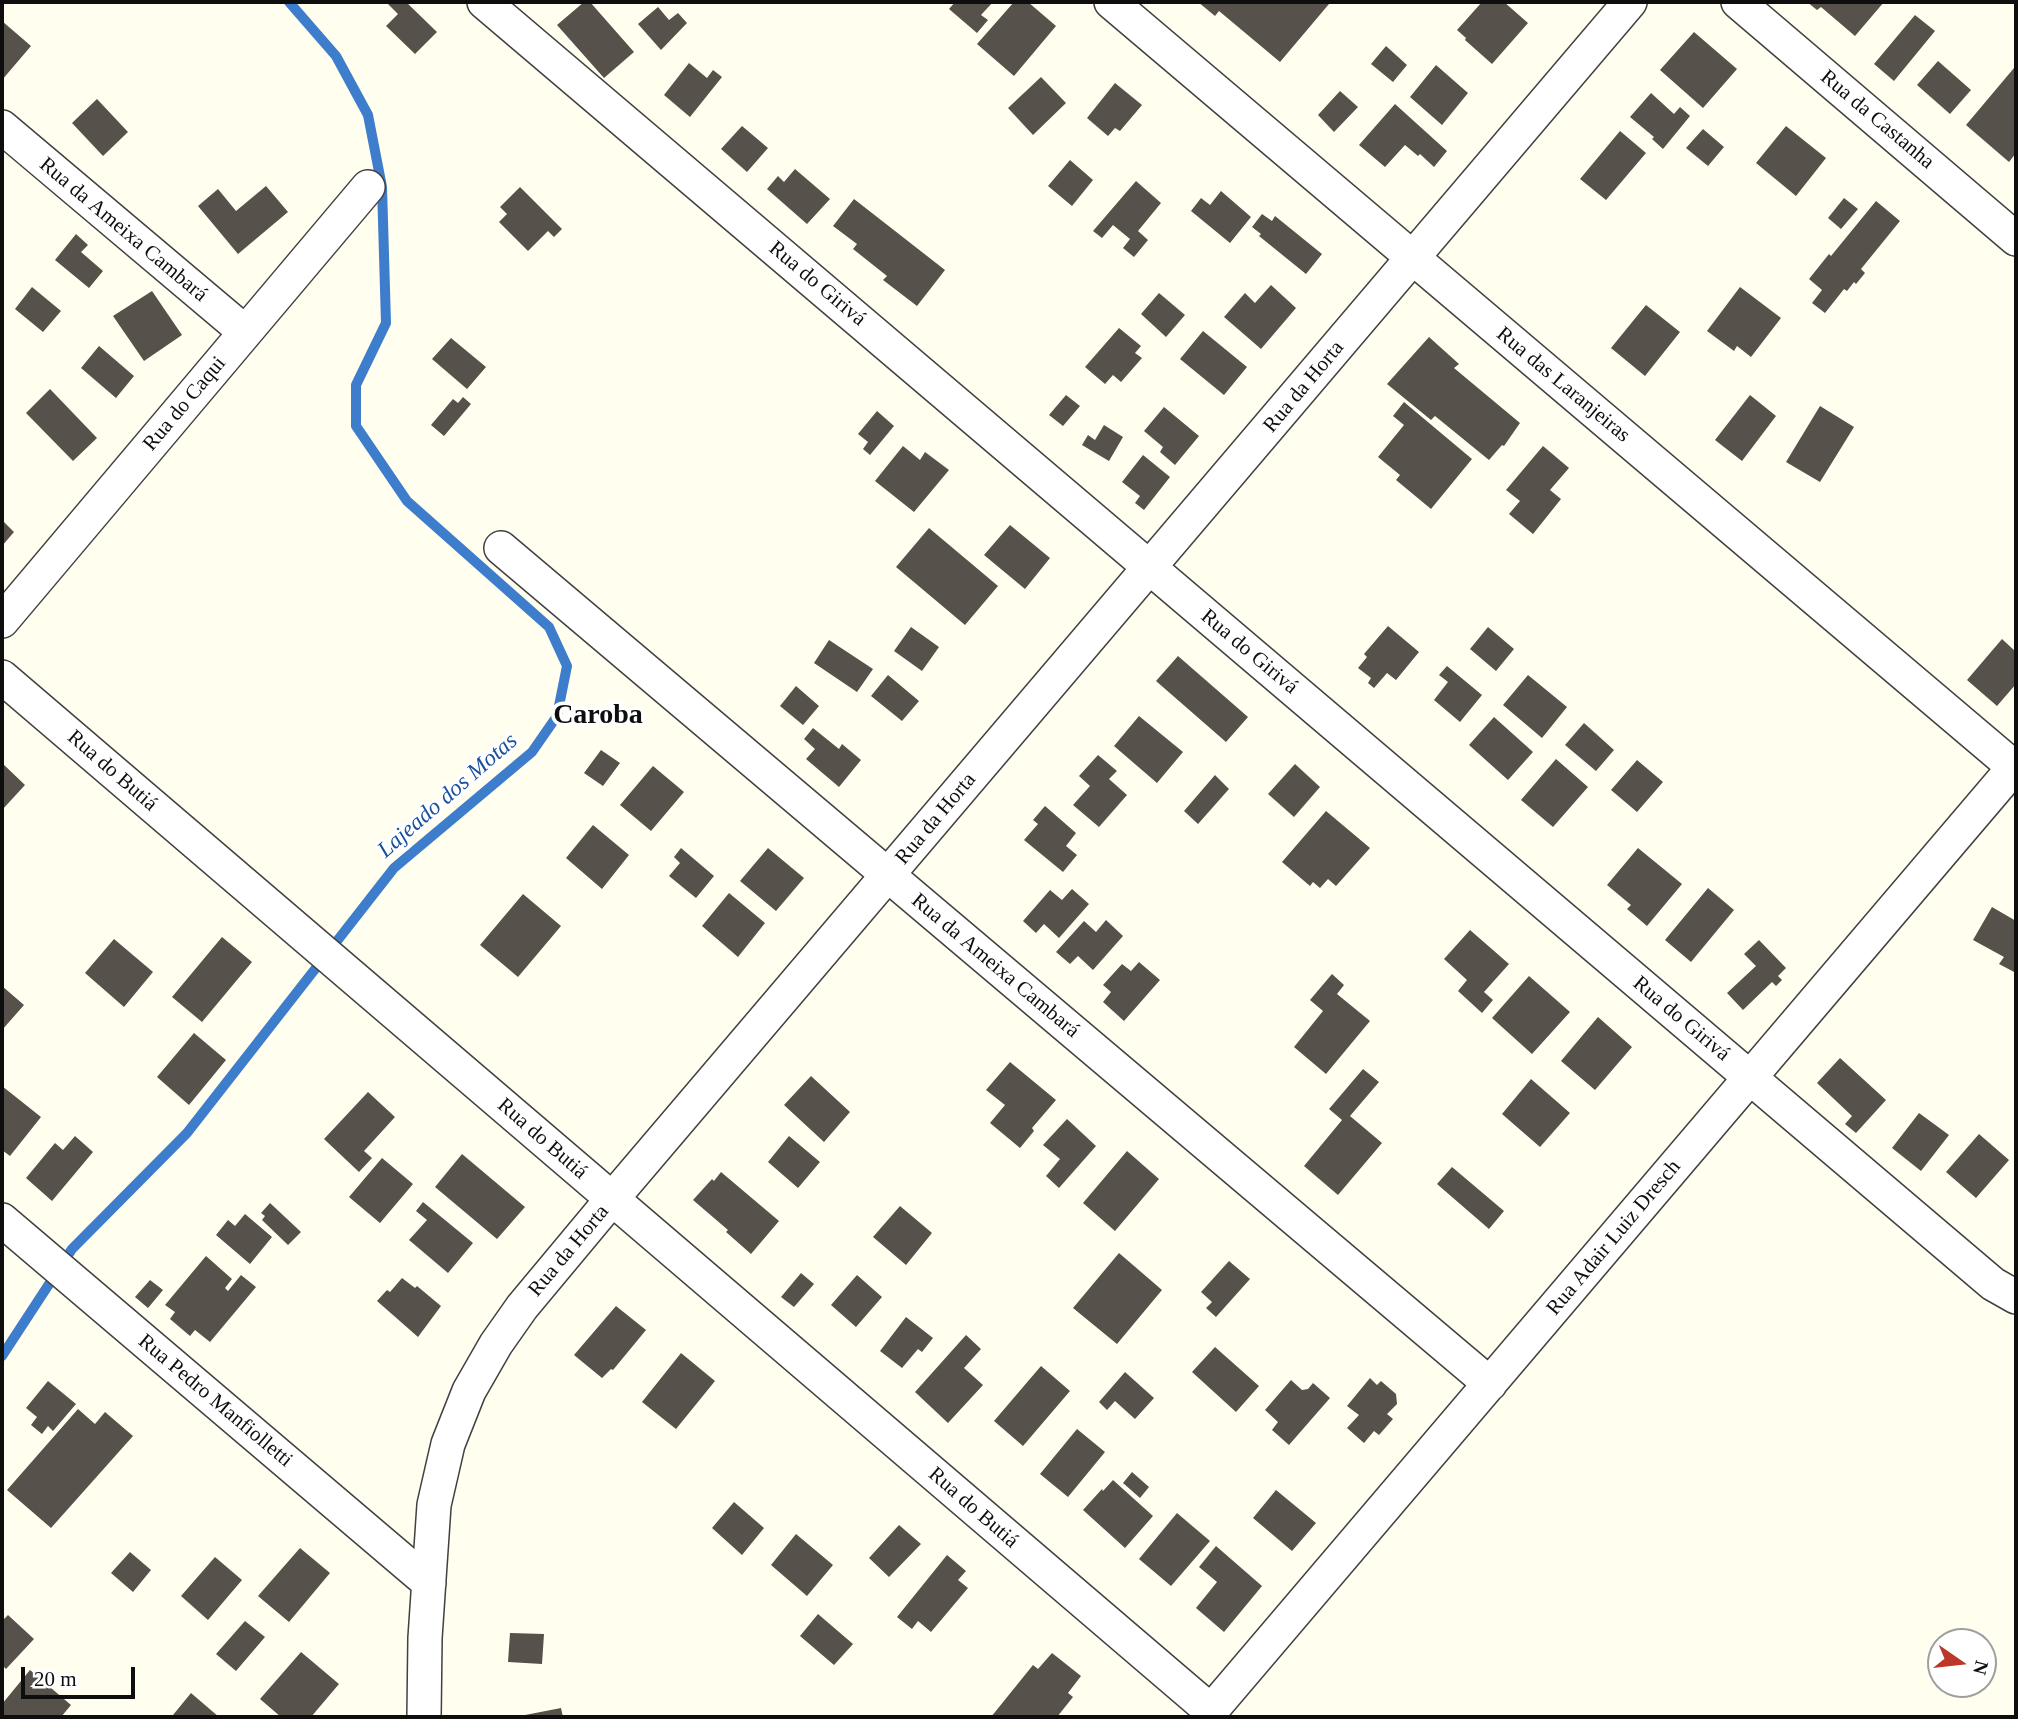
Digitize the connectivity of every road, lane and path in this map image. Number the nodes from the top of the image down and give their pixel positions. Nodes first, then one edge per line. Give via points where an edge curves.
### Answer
1 (1111, 2) edge
2 (1630, 2) edge
3 (1738, 2) edge
4 (503, 8) edge
5 (2, 127) edge
6 (368, 187) dead end
7 (2016, 239) edge
8 (1413, 258) junction
9 (245, 332) junction
10 (500, 548) dead end
11 (1150, 568) junction
12 (2, 621) edge
13 (2, 677) edge
14 (2016, 767) edge
15 (888, 875) junction
16 (1750, 1078) junction
17 (612, 1199) junction
18 (2, 1220) edge
19 (2016, 1297) edge
20 (1490, 1384) junction
21 (429, 1583) junction
22 (1211, 1711) joint
23 (424, 1717) edge

1 - 8 street, Rua das Laranjeiras
2 - 8 street, Rua da Horta
3 - 7 street, Rua da Castanha
4 - 11 street, Rua do Girivá
5 - 9 street, Rua da Ameixa Cambará
6 - 9 street, Rua do Caqui
8 - 11 street, Rua da Horta
8 - 14 street, Rua das Laranjeiras
9 - 12 street, Rua do Caqui
10 - 15 street, Rua da Ameixa Cambará
11 - 15 street, Rua da Horta
11 - 16 street, Rua do Girivá
13 - 17 street, Rua do Butiá
14 - 16 street, Rua Adair Luiz Dresch
15 - 17 street, Rua da Horta
15 - 20 street, Rua da Ameixa Cambará
16 - 19 street, Rua do Girivá via 1993,1284
16 - 20 street, Rua Adair Luiz Dresch
17 - 21 street, Rua da Horta via 522,1307 469,1391 448,1444 434,1505
17 - 22 street, Rua do Butiá
18 - 21 street, Rua Pedro Manfiolletti
20 - 22 street, Rua Adair Luiz Dresch
21 - 23 street, Rua da Horta

